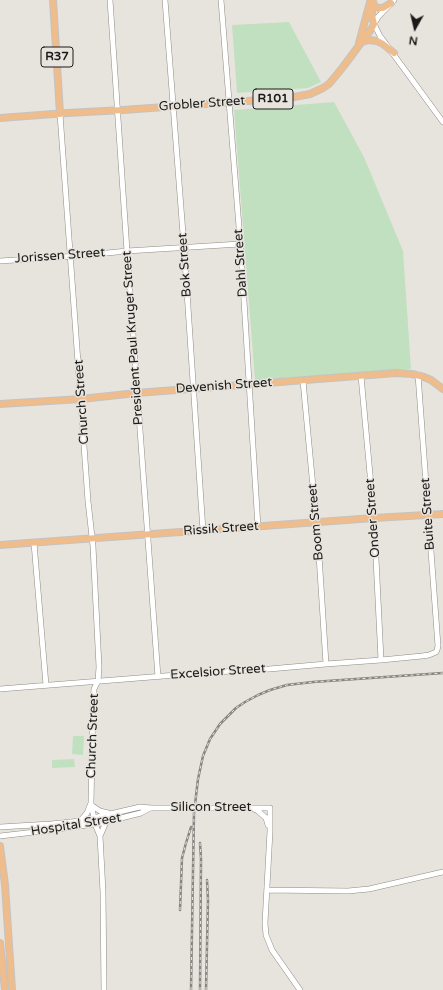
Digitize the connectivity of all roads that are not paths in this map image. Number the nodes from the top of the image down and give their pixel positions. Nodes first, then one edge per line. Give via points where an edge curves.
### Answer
1 (53, 0) edge
2 (110, 0) edge
3 (165, 0) edge
4 (221, 0) edge
5 (372, 0) edge
6 (392, 1) edge
7 (374, 24) junction
8 (362, 42) junction
9 (358, 47) junction
10 (394, 53) junction
11 (229, 103) junction
12 (173, 106) junction
13 (117, 110) junction
14 (60, 114) junction
15 (0, 118) edge
16 (443, 122) edge
17 (240, 244) junction
18 (184, 247) junction
19 (127, 251) junction
20 (71, 256) junction
21 (0, 261) edge
22 (418, 375) junction
23 (361, 376) junction
24 (303, 380) junction
25 (250, 384) junction
26 (193, 389) junction
27 (443, 389) edge
28 (137, 393) junction
29 (81, 399) junction
30 (0, 404) edge
31 (443, 514) edge
32 (428, 515) junction
33 (374, 518) junction
34 (317, 523) junction
35 (258, 527) junction
36 (203, 531) junction
37 (148, 534) junction
38 (92, 538) junction
39 (34, 543) junction
40 (0, 545) edge
41 (436, 652) joint
42 (381, 660) junction
43 (326, 664) junction
44 (158, 677) junction
45 (98, 681) junction
46 (46, 686) junction
47 (0, 689) edge
48 (91, 804) junction
49 (151, 808) junction
50 (251, 808) junction
51 (111, 814) junction
52 (94, 818) junction
53 (80, 821) junction
54 (106, 822) junction
55 (95, 824) junction
56 (0, 827) edge
57 (270, 832) junction
58 (0, 836) edge
59 (100, 836) junction
60 (0, 850) edge
61 (443, 872) edge
62 (2, 887) edge
63 (267, 890) junction
64 (0, 943) edge
65 (1, 969) edge
66 (10, 969) junction
67 (5, 990) edge
68 (12, 990) edge
69 (104, 990) edge
70 (300, 990) edge

1 - 14 main road, Church Street / R37
2 - 13 street, President Paul Kruger Street
3 - 12 street, Bok Street
4 - 11 street, Dahl Street
5 - 6 main road via 376,8 385,7
5 - 7 main road
5 - 9 main road, Grobler Street / R101
6 - 7 street
7 - 8 main road, R101
7 - 10 street
8 - 9 main road, R101
8 - 10 main road via 377,41
9 - 11 main road, Grobler Street / R101 via 328,84 310,94
10 - 16 street
11 - 12 main road, Grobler Street / R101
11 - 17 street, Dahl Street
12 - 13 main road, Grobler Street / R101
12 - 18 street, Bok Street
13 - 14 main road, Grobler Street / R101
13 - 19 street, President Paul Kruger Street
14 - 15 main road, Grobler Street / R101
14 - 20 street, Church Street
17 - 18 street, Jorissen Street
17 - 25 street, Dahl Street
18 - 19 street, Jorissen Street
18 - 26 street, Bok Street
19 - 20 street, Jorissen Street
19 - 28 street, President Paul Kruger Street
20 - 21 street, Jorissen Street
20 - 29 street, Church Street
22 - 23 main road, Devenish Street via 396,373
22 - 27 main road, Devenish Street
22 - 32 street, Buite Street
23 - 24 main road, Devenish Street
23 - 33 street, Onder Street
24 - 25 main road, Devenish Street
24 - 34 street, Boom Street
25 - 26 main road, Devenish Street
25 - 35 street, Dahl Street
26 - 28 main road, Devenish Street
26 - 36 street, Bok Street
28 - 29 main road, Devenish Street
28 - 37 street, President Paul Kruger Street
29 - 30 main road, Devenish Street
29 - 38 street, Church Street
31 - 32 main road, Rissik Street
32 - 33 main road, Rissik Street
32 - 41 street, Buite Street via 438,646
33 - 34 main road, Rissik Street
33 - 42 street, Onder Street
34 - 35 main road, Rissik Street
34 - 43 street, Boom Street
35 - 36 main road, Rissik Street
36 - 37 main road, Rissik Street
37 - 38 main road, Rissik Street
37 - 44 street, President Paul Kruger Street
38 - 39 main road, Rissik Street
38 - 45 street, Church Street
39 - 40 main road, Rissik Street
39 - 46 street
41 - 42 street, Excelsior Street
42 - 43 street, Excelsior Street
43 - 44 street, Excelsior Street
44 - 45 street, Excelsior Street
45 - 46 street, Excelsior Street
45 - 48 street, Church Street via 93,701
46 - 47 street, Excelsior Street
48 - 51 street
48 - 52 street, Church Street
48 - 53 street, Church Street
49 - 50 street, Silicon Street, bridge
49 - 51 street, Hospital Street via 140,807
49 - 54 street, Hospital Street
50 - 57 street via 266,818
50 - 57 street, Silicon Street via 270,808
51 - 52 street, Hospital Street
52 - 53 street, Hospital Street
52 - 55 street, Church Street
53 - 56 street, Hospital Street
54 - 55 street, Hospital Street
54 - 59 street, Church Street
55 - 58 street, Hospital Street
55 - 59 street, Church Street
57 - 63 street
59 - 69 street, Church Street
60 - 62 main road
61 - 63 street via 362,890
62 - 66 main road
63 - 70 street via 266,935 272,950
64 - 65 main road
65 - 66 main road
65 - 67 main road
66 - 68 main road

